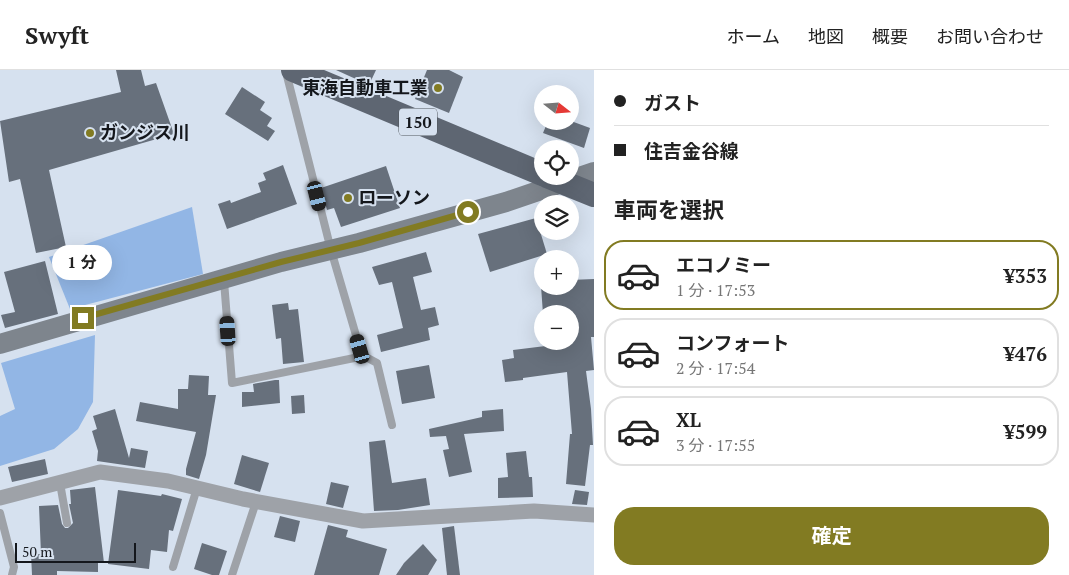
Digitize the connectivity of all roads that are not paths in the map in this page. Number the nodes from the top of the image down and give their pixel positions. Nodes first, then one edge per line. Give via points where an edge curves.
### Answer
1 (285, 70) edge
2 (293, 70) edge
3 (534, 171) edge
4 (594, 172) edge
5 (579, 174) edge
6 (537, 185) edge
7 (568, 185) edge
8 (594, 195) edge
9 (331, 250) junction
10 (224, 278) junction
11 (0, 344) edge
12 (364, 356) junction
13 (392, 425) dead end
14 (60, 483) junction
15 (197, 488) junction
16 (0, 498) edge
17 (256, 502) junction
18 (0, 512) edge
19 (594, 515) edge
20 (67, 523) dead end
21 (173, 567) dead end
22 (12, 575) edge
23 (232, 575) edge

1 - 9 lane
2 - 3 highway, 150
4 - 5 main road
6 - 9 main road via 506,202
7 - 8 highway, 150
9 - 10 main road
9 - 12 lane
10 - 11 main road
10 - 12 lane via 232,383
12 - 13 lane via 377,363
14 - 15 street via 100,472
14 - 16 street
14 - 20 lane
15 - 17 street
15 - 21 lane
17 - 19 street via 363,521 534,511
17 - 23 lane
18 - 22 lane via 14,567

